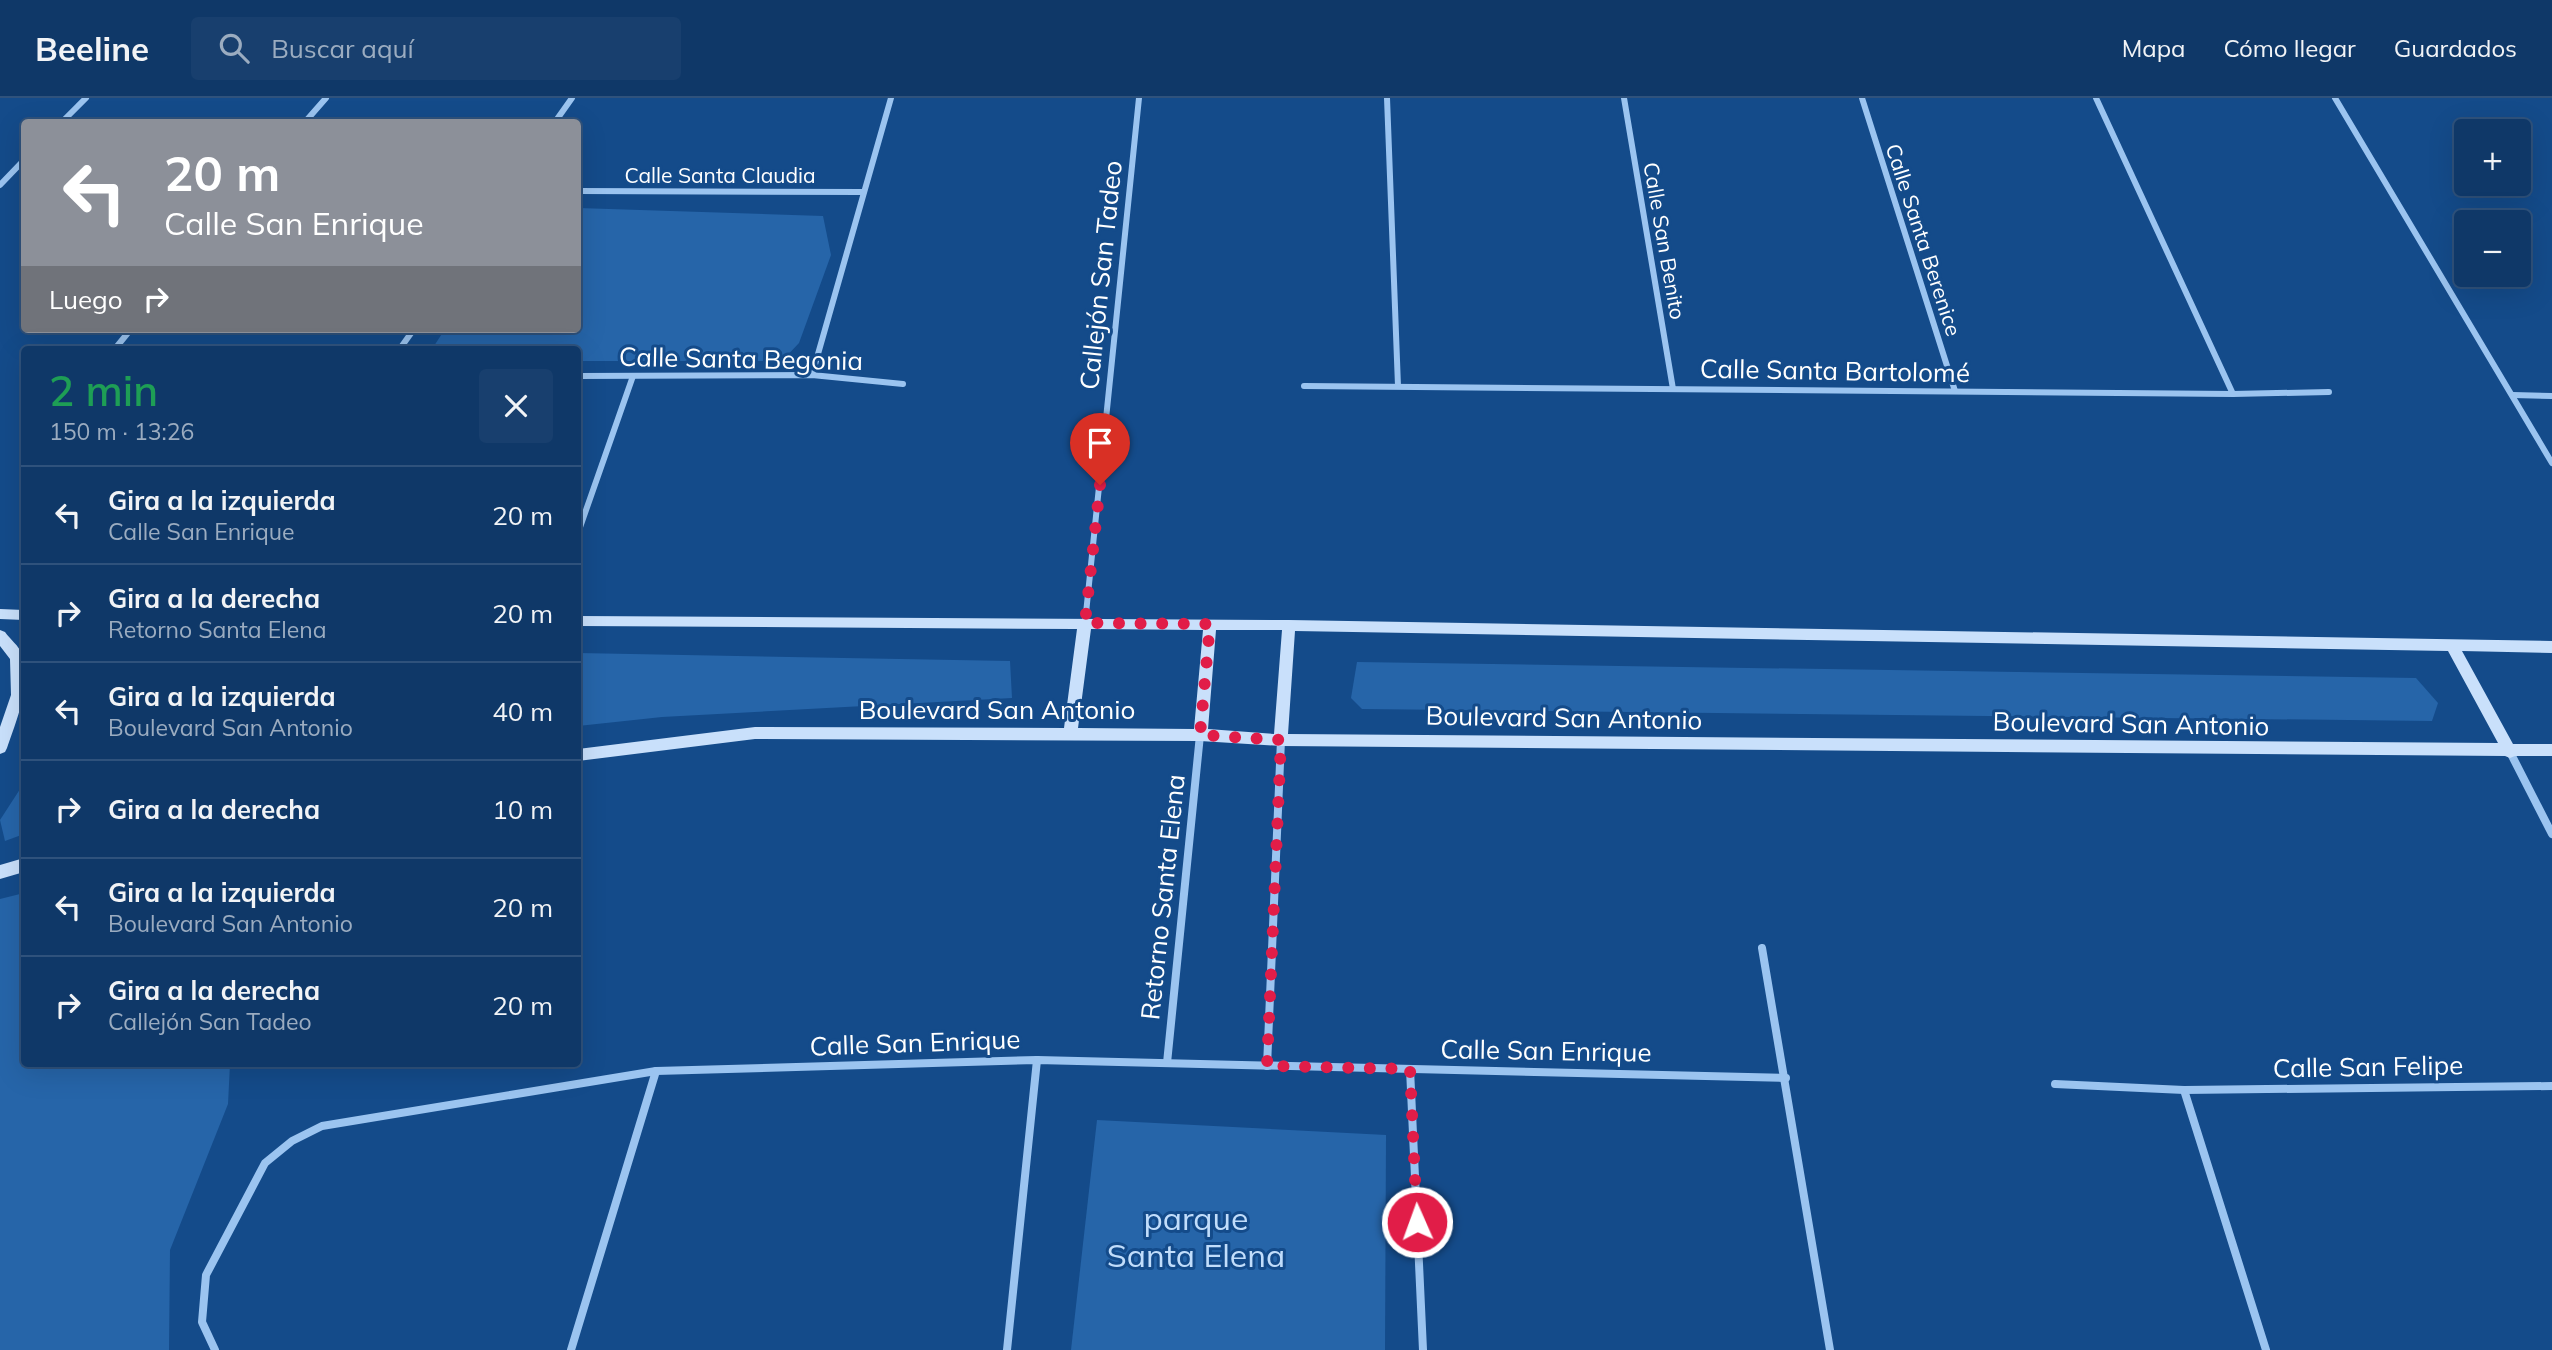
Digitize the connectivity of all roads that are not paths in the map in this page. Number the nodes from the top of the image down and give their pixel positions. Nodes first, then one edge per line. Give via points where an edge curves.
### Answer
1 (86, 98) edge
2 (326, 98) edge
3 (572, 98) edge
4 (891, 98) edge
5 (1139, 98) edge
6 (1387, 98) edge
7 (1624, 98) edge
8 (1862, 98) edge
9 (2096, 98) edge
10 (2335, 98) edge
11 (65, 119) edge
12 (308, 119) edge
13 (557, 119) edge
14 (21, 163) edge
15 (0, 185) edge
16 (581, 191) edge
17 (862, 192) junction
18 (811, 375) junction
19 (581, 376) edge
20 (633, 376) junction
21 (903, 384) dead end
22 (1304, 386) dead end
23 (1398, 386) junction
24 (1674, 389) junction
25 (1955, 391) junction
26 (2329, 392) dead end
27 (2233, 394) junction
28 (2513, 395) junction
29 (2552, 396) edge
30 (2552, 463) edge
31 (581, 524) edge
32 (0, 614) edge
33 (21, 615) edge
34 (581, 621) edge
35 (1085, 623) junction
36 (1210, 624) junction
37 (1289, 625) junction
38 (0, 636) edge
39 (2452, 645) junction
40 (2550, 650) edge
41 (1070, 735) junction
42 (1200, 735) junction
43 (1281, 740) junction
44 (0, 748) edge
45 (2552, 750) edge
46 (2510, 752) junction
47 (581, 755) edge
48 (2552, 834) edge
49 (21, 866) edge
50 (0, 872) edge
51 (1762, 948) dead end
52 (1037, 1060) junction
53 (1167, 1063) junction
54 (1267, 1066) junction
55 (1410, 1069) junction
56 (656, 1072) junction
57 (1786, 1078) junction
58 (2055, 1084) dead end
59 (2552, 1086) edge
60 (2185, 1090) junction
61 (215, 1350) edge
62 (571, 1350) edge
63 (1007, 1350) edge
64 (1423, 1350) edge
65 (1830, 1350) edge
66 (2266, 1350) edge

1 - 11 street
2 - 12 street
3 - 13 street
4 - 17 street
5 - 35 street, Callejón San Tadeo
6 - 23 street
7 - 24 street, Calle San Benito
8 - 25 street, Calle Santa Berenice
9 - 27 street
10 - 28 street
14 - 15 street
16 - 17 street, Calle Santa Claudia
17 - 18 street
18 - 20 street, Calle Santa Begonia
18 - 21 street, Calle Santa Begonia
19 - 20 street, Calle Santa Begonia
20 - 31 street
22 - 23 street, Calle Santa Bartolomé
23 - 24 street, Calle Santa Bartolomé
24 - 25 street, Calle Santa Bartolomé
25 - 27 street, Calle Santa Bartolomé
26 - 27 street, Calle Santa Bartolomé
28 - 29 street
28 - 30 street
32 - 33 street
34 - 35 street
35 - 36 street
35 - 41 street
36 - 37 street
36 - 42 street
37 - 39 street
37 - 43 street
38 - 44 street via 17,657 18,695
39 - 40 street
39 - 46 street
41 - 42 street, Boulevard San Antonio
41 - 47 street, Boulevard San Antonio via 755,733
42 - 43 street, Boulevard San Antonio
42 - 53 street, Retorno Santa Elena
43 - 46 street, Boulevard San Antonio
43 - 54 street
45 - 46 street, Boulevard San Antonio
46 - 48 street
49 - 50 street
51 - 57 street
52 - 53 street, Calle San Enrique
52 - 56 street, Calle San Enrique
52 - 63 street
53 - 54 street, Calle San Enrique
54 - 55 street, Calle San Enrique
55 - 57 street, Calle San Enrique
55 - 64 street
56 - 61 street, Calle San Enrique via 322,1126 292,1142 265,1163 206,1275 202,1322
56 - 62 street
57 - 65 street
58 - 60 street, Calle San Felipe
59 - 60 street, Calle San Felipe
60 - 66 street

